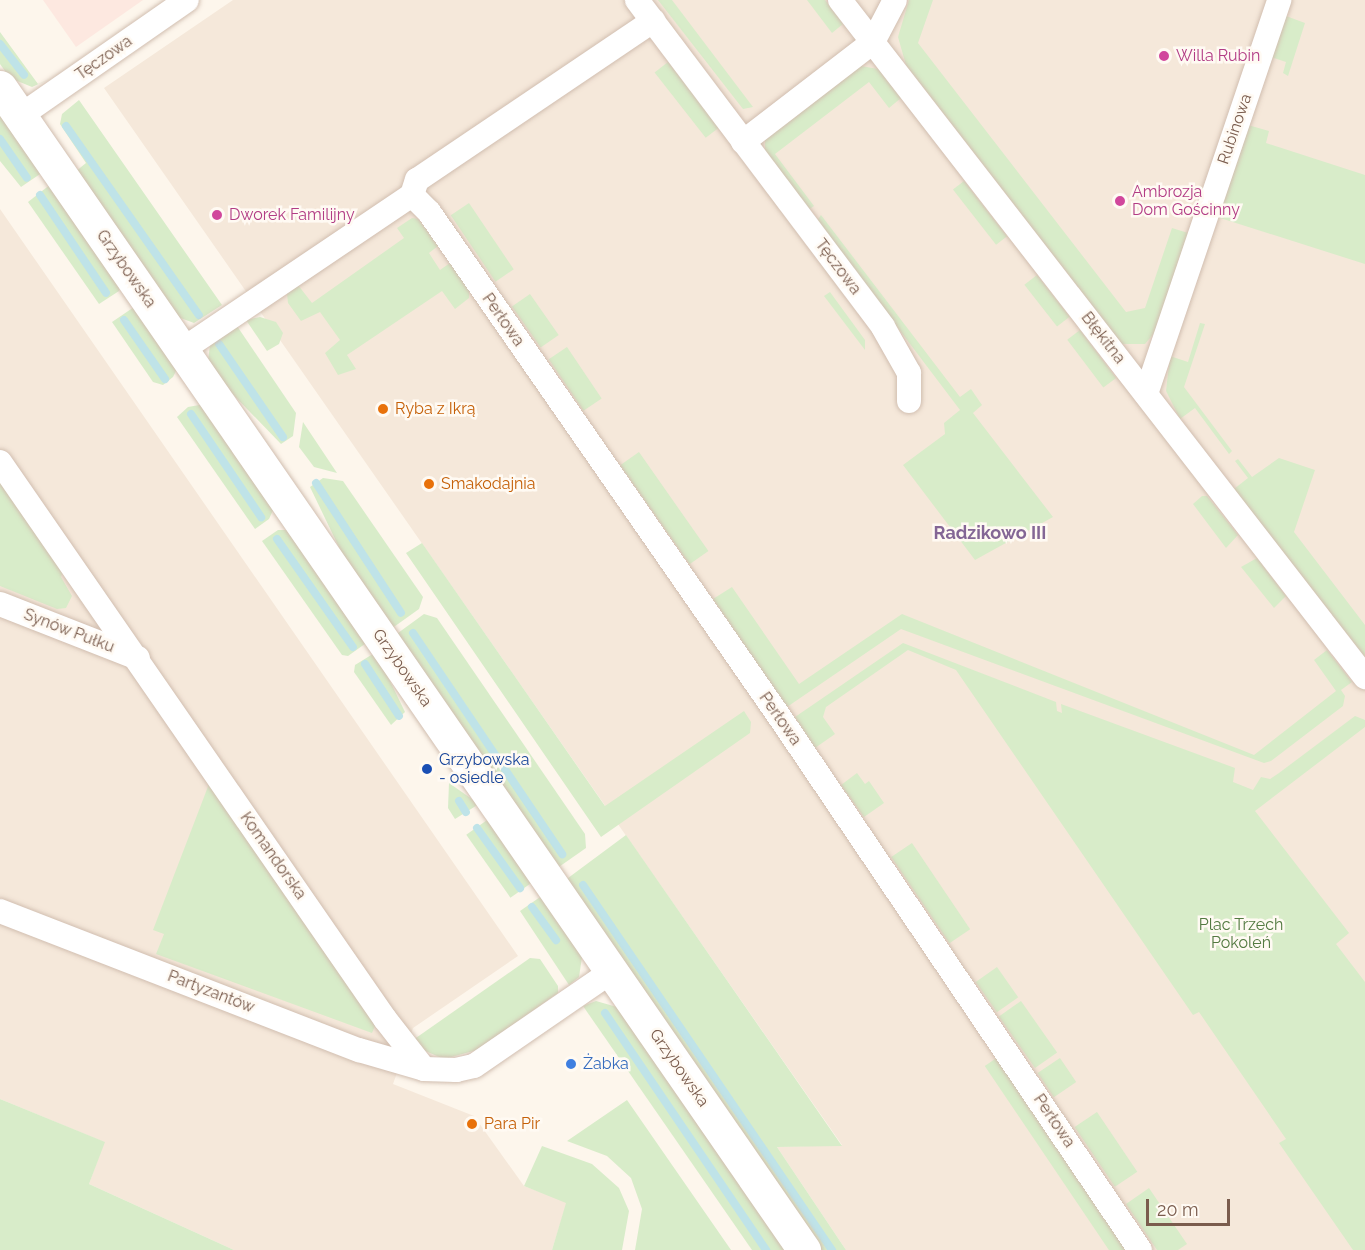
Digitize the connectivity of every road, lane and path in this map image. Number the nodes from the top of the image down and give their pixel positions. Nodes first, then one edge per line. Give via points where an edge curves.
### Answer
1 (187, 0) edge
2 (637, 0) edge
3 (840, 0) edge
4 (895, 0) edge
5 (1279, 0) edge
6 (653, 21) junction
7 (873, 42) junction
8 (0, 87) edge
9 (20, 116) junction
10 (743, 142) junction
11 (412, 195) junction
12 (182, 350) junction
13 (1146, 394) junction
14 (909, 401) dead end
15 (0, 462) edge
16 (0, 604) edge
17 (138, 658) junction
18 (1365, 677) edge
19 (0, 910) edge
20 (612, 972) junction
21 (424, 1069) junction
22 (804, 1250) edge
23 (1140, 1250) edge

1 - 9 street, Tęczowa
2 - 6 street, Tęczowa
3 - 7 street, Błękitna
4 - 7 street
5 - 13 street, Rubinowa
6 - 10 street, Tęczowa
6 - 11 street via 417,180
7 - 10 street
7 - 13 street, Błękitna
8 - 9 street, Grzybowska
9 - 12 street, Grzybowska
10 - 14 street, Tęczowa via 883,327 909,372
11 - 12 street
11 - 23 street, Perłowa via 429,212 827,786
12 - 20 street, Grzybowska
13 - 18 street, Błękitna
15 - 17 street, Komandorska
16 - 17 street, Synów Pułku
17 - 21 street, Komandorska
19 - 21 street, Partyzantów via 359,1050
20 - 21 street via 474,1066 456,1071
20 - 22 street, Grzybowska

